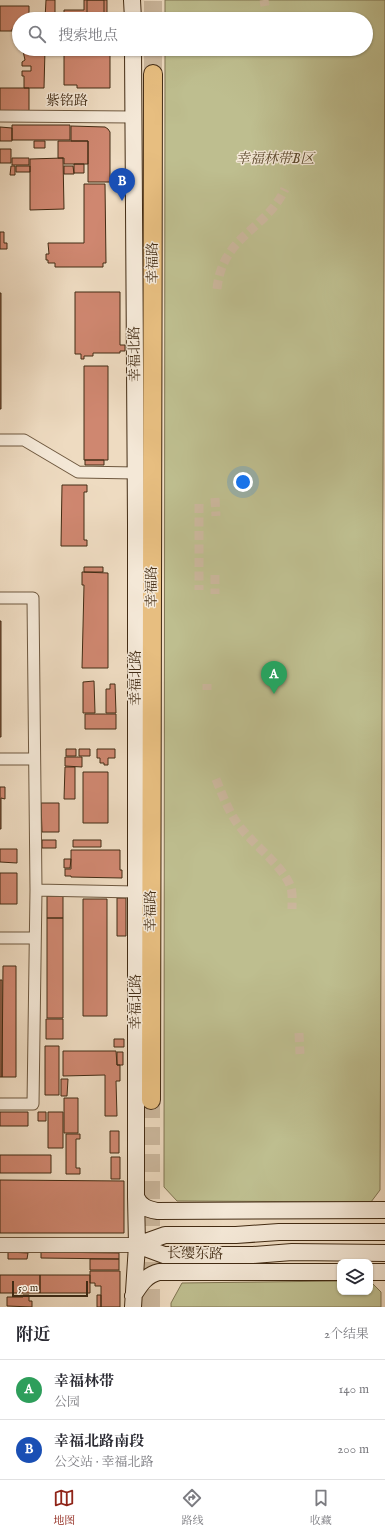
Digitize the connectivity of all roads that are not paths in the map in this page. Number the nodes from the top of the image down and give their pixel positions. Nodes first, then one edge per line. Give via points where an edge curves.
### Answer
1 (132, 0) edge
2 (133, 12) edge
3 (133, 56) edge
4 (153, 74) tunnel mouth
5 (0, 116) edge
6 (133, 117) junction
7 (0, 440) edge
8 (136, 473) junction
9 (0, 598) edge
10 (0, 759) edge
11 (34, 759) junction
12 (36, 890) junction
13 (136, 892) junction
14 (0, 938) edge
15 (35, 938) junction
16 (151, 1100) tunnel mouth
17 (0, 1104) edge
18 (136, 1197) junction
19 (385, 1210) edge
20 (385, 1232) edge
21 (0, 1245) edge
22 (137, 1245) junction
23 (385, 1252) edge
24 (337, 1272) edge
25 (373, 1272) edge
26 (385, 1272) edge
27 (133, 1302) edge

1 - 2 main road
3 - 6 main road, 幸福北路
4 - 16 main road, 幸福路
5 - 6 street, 紫铭路
6 - 8 main road, 幸福北路
7 - 8 street via 24,440 78,472
8 - 13 main road, 幸福北路
9 - 11 street via 33,598
10 - 11 street
11 - 12 street
12 - 13 street
12 - 15 street
13 - 18 main road, 幸福北路
14 - 15 street
15 - 17 street via 33,1104
18 - 19 main road via 139,1204 146,1209 157,1211
18 - 22 main road, 幸福北路
20 - 22 main road, 长缨东路 via 165,1235
21 - 22 street
22 - 23 main road, 长缨东路 via 164,1255
22 - 27 main road, 幸福北路
24 - 27 main road via 159,1272 146,1277
25 - 26 main road

